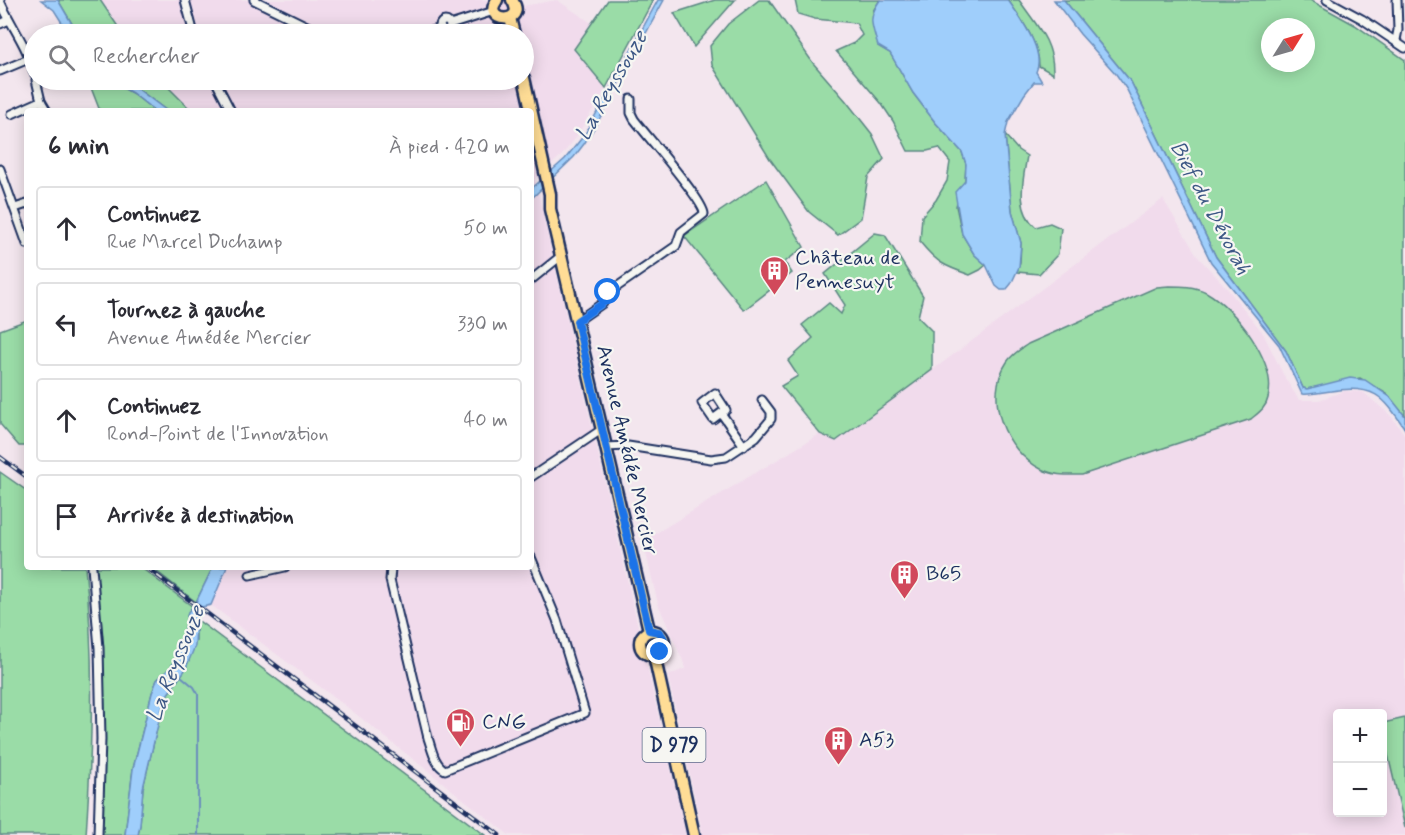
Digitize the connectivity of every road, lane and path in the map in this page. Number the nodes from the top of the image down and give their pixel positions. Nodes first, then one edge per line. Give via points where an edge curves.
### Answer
1 (254, 0) edge
2 (512, 0) edge
3 (1328, 0) edge
4 (0, 1) edge
5 (185, 1) edge
6 (1400, 5) edge
7 (496, 6) edge
8 (507, 18) junction
9 (9, 20) junction
10 (0, 24) edge
11 (191, 24) edge
12 (307, 24) edge
13 (452, 24) edge
14 (507, 24) edge
15 (510, 24) edge
16 (1396, 40) junction
17 (24, 46) edge
18 (1405, 48) edge
19 (24, 61) edge
20 (0, 71) edge
21 (38, 90) edge
22 (220, 90) edge
23 (520, 90) edge
24 (526, 90) edge
25 (631, 99) dead end
26 (41, 101) junction
27 (25, 108) edge
28 (45, 108) edge
29 (229, 108) edge
30 (524, 108) edge
31 (530, 108) edge
32 (24, 109) edge
33 (12, 114) dead end
34 (534, 129) edge
35 (534, 148) edge
36 (0, 169) edge
37 (544, 180) junction
38 (24, 205) edge
39 (15, 208) junction
40 (24, 235) edge
41 (561, 256) junction
42 (534, 278) edge
43 (577, 321) junction
44 (762, 400) dead end
45 (721, 413) dead end
46 (601, 430) junction
47 (744, 446) junction
48 (605, 447) junction
49 (534, 475) edge
50 (534, 564) edge
51 (92, 570) edge
52 (272, 570) edge
53 (392, 570) edge
54 (250, 575) dead end
55 (649, 630) junction
56 (654, 655) junction
57 (98, 835) edge
58 (694, 835) edge

1 - 12 street
2 - 8 main road via 516,8
3 - 16 street
4 - 9 street
5 - 11 street
6 - 16 street
7 - 8 main road via 497,16
7 - 13 street
8 - 14 main road
8 - 15 main road
9 - 10 street
9 - 17 street
16 - 18 street
19 - 20 street
21 - 26 street
22 - 29 street
23 - 30 main road
24 - 31 main road, Avenue Amédée Mercier
25 - 43 street via 634,119 705,209 704,214 681,232 676,246 608,292 603,303
26 - 27 street
26 - 28 street
32 - 33 street
34 - 37 main road, Avenue Amédée Mercier
35 - 37 main road, Avenue Amédée Mercier
36 - 39 street
37 - 41 main road, Avenue Amédée Mercier
38 - 39 street
39 - 40 street
41 - 42 street
41 - 43 main road, Avenue Amédée Mercier
43 - 46 main road, Avenue Amédée Mercier
44 - 47 street via 771,419
45 - 47 street
46 - 48 main road, Avenue Amédée Mercier
46 - 49 street
47 - 48 street via 726,457 711,459 628,446
48 - 55 main road, Avenue Amédée Mercier
50 - 53 street via 558,620 585,713 445,770 440,767 428,738 390,580
51 - 57 street via 101,739
52 - 54 street
55 - 56 main road via 640,639 640,647 646,654
55 - 56 main road via 659,632 664,640 663,650
56 - 58 main road, D 979

